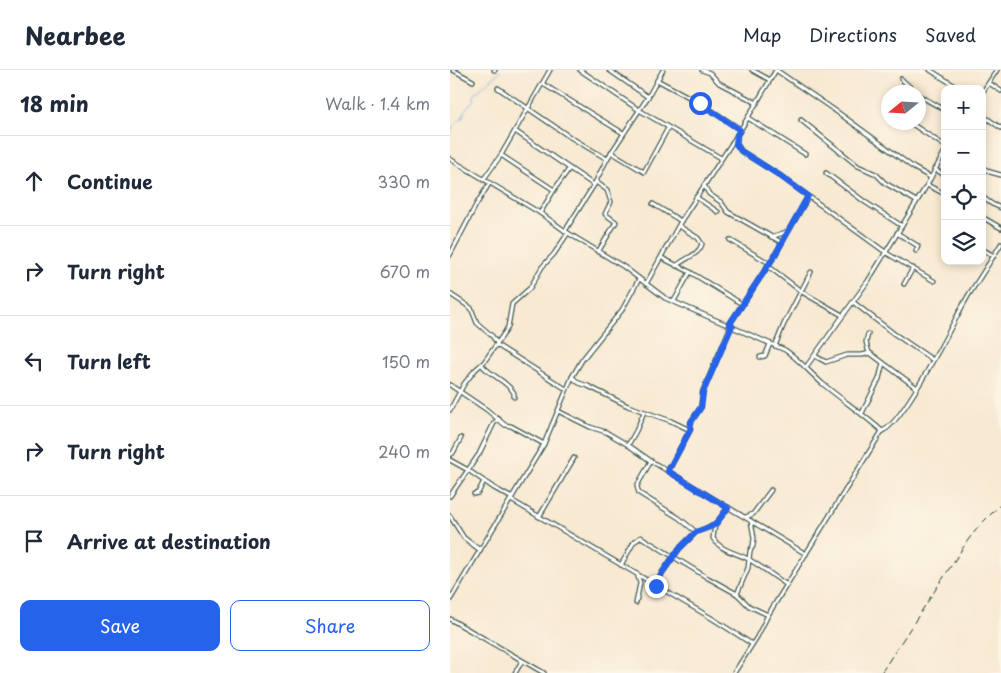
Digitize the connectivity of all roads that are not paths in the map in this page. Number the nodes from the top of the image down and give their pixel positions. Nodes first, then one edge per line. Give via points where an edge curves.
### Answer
1 (453, 70) edge
2 (550, 70) edge
3 (580, 70) edge
4 (608, 70) edge
5 (663, 70) edge
6 (702, 70) edge
7 (752, 70) edge
8 (776, 70) edge
9 (930, 70) edge
10 (997, 70) edge
11 (901, 79) dead end
12 (657, 80) junction
13 (770, 80) junction
14 (473, 81) dead end
15 (989, 83) junction
16 (543, 84) junction
17 (907, 85) edge
18 (954, 85) edge
19 (986, 87) edge
20 (498, 88) dead end
21 (1001, 91) edge
22 (648, 97) junction
23 (926, 99) edge
24 (757, 103) junction
25 (528, 108) junction
26 (941, 108) edge
27 (639, 110) junction
28 (748, 118) junction
29 (986, 118) edge
30 (801, 120) dead end
31 (668, 128) junction
32 (1001, 128) edge
33 (740, 130) junction
34 (921, 130) edge
35 (515, 132) junction
36 (623, 133) junction
37 (737, 135) junction
38 (941, 143) edge
39 (612, 152) junction
40 (805, 154) dead end
41 (501, 155) junction
42 (721, 158) junction
43 (941, 158) edge
44 (450, 159) edge
45 (607, 159) junction
46 (569, 169) junction
47 (934, 169) junction
48 (986, 169) edge
49 (826, 173) dead end
50 (941, 173) edge
51 (1001, 176) edge
52 (930, 177) junction
53 (483, 180) junction
54 (595, 183) junction
55 (489, 184) junction
56 (704, 185) junction
57 (927, 185) junction
58 (554, 190) junction
59 (941, 192) edge
60 (808, 196) junction
61 (696, 197) junction
62 (986, 200) edge
63 (916, 201) junction
64 (652, 204) dead end
65 (1001, 208) edge
66 (718, 212) dead end
67 (540, 214) junction
68 (986, 219) edge
69 (681, 221) junction
70 (679, 226) junction
71 (902, 226) junction
72 (1001, 228) edge
73 (566, 232) junction
74 (787, 232) junction
75 (897, 233) junction
76 (771, 237) junction
77 (730, 240) dead end
78 (781, 242) junction
79 (1001, 244) edge
80 (598, 252) junction
81 (886, 252) junction
82 (916, 252) dead end
83 (986, 252) edge
84 (450, 255) edge
85 (994, 256) junction
86 (662, 258) junction
87 (768, 264) junction
88 (676, 266) junction
89 (913, 268) junction
90 (690, 272) junction
91 (811, 272) dead end
92 (639, 278) junction
93 (934, 282) dead end
94 (646, 284) junction
95 (904, 284) dead end
96 (802, 292) junction
97 (450, 294) edge
98 (674, 301) junction
99 (853, 302) junction
100 (742, 304) junction
101 (842, 315) junction
102 (880, 323) junction
103 (730, 326) junction
104 (878, 328) dead end
105 (868, 334) dead end
106 (497, 344) junction
107 (770, 344) junction
108 (775, 346) junction
109 (869, 353) junction
110 (815, 356) junction
111 (760, 357) dead end
112 (933, 360) junction
113 (883, 363) junction
114 (482, 365) junction
115 (806, 367) junction
116 (572, 377) junction
117 (450, 385) edge
118 (916, 388) junction
119 (566, 389) junction
120 (460, 392) junction
121 (514, 397) dead end
122 (450, 410) edge
123 (558, 411) junction
124 (644, 412) junction
125 (862, 413) junction
126 (499, 420) junction
127 (690, 430) junction
128 (882, 431) junction
129 (461, 438) dead end
130 (544, 444) junction
131 (628, 445) junction
132 (450, 455) edge
133 (574, 458) dead end
134 (450, 460) edge
135 (651, 461) junction
136 (468, 470) junction
137 (668, 471) junction
138 (484, 481) junction
139 (771, 490) dead end
140 (474, 494) dead end
141 (450, 496) edge
142 (512, 499) junction
143 (728, 508) junction
144 (753, 514) junction
145 (450, 516) edge
146 (539, 516) junction
147 (746, 517) junction
148 (752, 522) junction
149 (715, 525) junction
150 (696, 532) junction
151 (480, 550) junction
152 (806, 554) junction
153 (674, 556) junction
154 (749, 559) junction
155 (621, 565) junction
156 (636, 574) junction
157 (787, 585) junction
158 (656, 586) junction
159 (737, 594) junction
160 (450, 600) edge
161 (636, 603) dead end
162 (768, 616) junction
163 (450, 619) edge
164 (752, 644) junction
165 (522, 661) junction
166 (515, 673) edge
167 (544, 673) edge
168 (734, 673) edge

1 - 14 street
2 - 16 street
3 - 27 street
4 - 22 street
5 - 12 street
6 - 24 street
7 - 13 street
8 - 13 street
8 - 52 street
9 - 18 street
10 - 15 street
11 - 17 street
12 - 22 street
12 - 33 street
13 - 24 street
15 - 19 street
15 - 21 street
16 - 25 street
16 - 36 street
20 - 25 street
22 - 27 street
23 - 26 street
24 - 28 street
25 - 35 street
25 - 45 street
27 - 31 street
27 - 36 street
28 - 33 street
28 - 40 street
29 - 32 street
30 - 63 street via 858,166
31 - 39 street via 644,172
31 - 42 street
33 - 37 street
34 - 38 street
35 - 41 street
35 - 46 street
36 - 39 street
37 - 42 street
37 - 60 street via 736,144 741,151
39 - 45 street
41 - 53 street
41 - 58 street
42 - 56 street
43 - 47 street
44 - 53 street
45 - 54 street
46 - 54 street
46 - 58 street
47 - 50 street
47 - 52 street
48 - 51 street
49 - 71 street
52 - 57 street
53 - 55 street
54 - 73 street
54 - 80 street via 608,193 610,202 606,215 616,222
55 - 67 street
55 - 84 street
56 - 61 street
56 - 76 street via 728,212
57 - 59 street
57 - 63 street
58 - 67 street
60 - 74 street
60 - 81 street
61 - 66 street
61 - 69 street
62 - 65 street
63 - 71 street
64 - 69 street
67 - 73 street
68 - 72 street
69 - 70 street
70 - 86 street
70 - 88 street via 702,244 698,252
71 - 75 street
73 - 80 street
73 - 106 street via 530,288 512,304 508,327
74 - 76 street
74 - 78 street
75 - 81 street
75 - 82 street via 918,246
76 - 78 street
77 - 87 street
78 - 87 street
79 - 85 street
80 - 92 street
81 - 89 street
81 - 99 street
83 - 85 street
85 - 112 street
86 - 88 street
86 - 94 street
87 - 96 street
87 - 100 street
88 - 90 street
89 - 93 street
89 - 95 street
90 - 98 street
90 - 100 street
91 - 96 street
92 - 94 street
92 - 116 street via 622,310
94 - 98 street
96 - 101 street
96 - 108 street
97 - 106 street via 471,308 477,323
98 - 103 street
99 - 101 street
99 - 102 street
100 - 103 street
101 - 110 street
102 - 104 street
102 - 112 street
103 - 107 street
103 - 127 street
105 - 109 street via 866,344
106 - 114 street
106 - 119 street
107 - 108 street
107 - 111 street via 764,356
108 - 115 street
109 - 110 street via 847,355 826,362
109 - 113 street
110 - 115 street
112 - 118 street
113 - 118 street
113 - 125 street via 879,379
114 - 120 street via 470,375
114 - 121 street via 511,388
115 - 125 street
116 - 119 street
116 - 124 street
117 - 120 street
118 - 128 street via 894,422
119 - 123 street
120 - 122 street
120 - 126 street
123 - 130 street
123 - 131 street
124 - 127 street
124 - 131 street
125 - 128 street
126 - 130 street
126 - 136 street via 494,423
127 - 137 street
128 - 152 street
129 - 132 street
130 - 142 street
131 - 135 street
133 - 146 street
134 - 136 street
135 - 137 street
135 - 150 street via 638,484 640,492
136 - 138 street
136 - 141 street
137 - 143 street
138 - 140 street via 478,493
138 - 142 street
139 - 144 street
142 - 146 street
142 - 151 street
143 - 147 street
143 - 149 street
144 - 147 street
144 - 148 street
145 - 151 street via 461,534
146 - 155 street
147 - 148 street
148 - 152 street
148 - 154 street via 754,538
149 - 150 street
149 - 154 street via 715,542 729,552
150 - 153 street
151 - 160 street
152 - 157 street
153 - 155 street via 639,537
153 - 158 street
153 - 159 street
154 - 157 street
154 - 159 street
155 - 156 street
156 - 158 street
156 - 161 street via 640,583
157 - 162 street
158 - 164 street
159 - 162 street via 749,606
162 - 164 street
163 - 165 street
164 - 168 street
165 - 166 street
165 - 167 street

